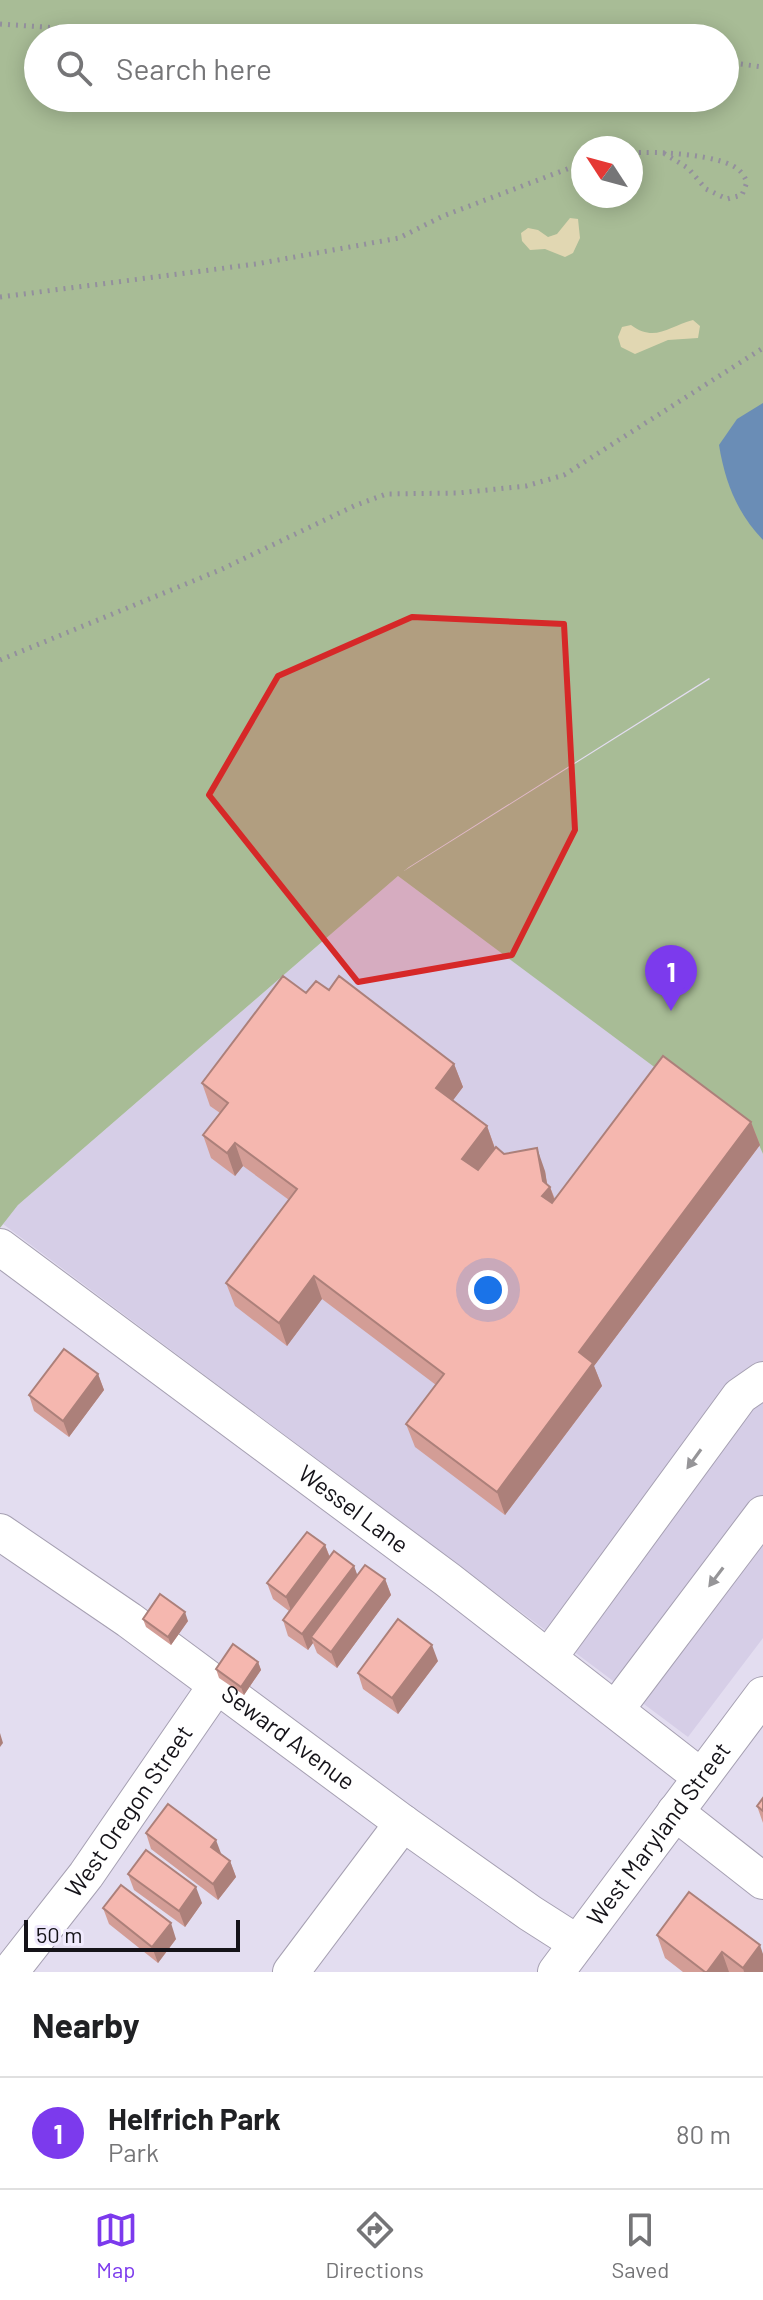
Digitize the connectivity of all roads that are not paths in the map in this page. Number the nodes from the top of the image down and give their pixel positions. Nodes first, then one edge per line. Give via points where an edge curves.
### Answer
1 (0, 1247) edge
2 (752, 1388) edge
3 (763, 1514) edge
4 (0, 1532) edge
5 (549, 1657) junction
6 (216, 1686) junction
7 (763, 1695) edge
8 (616, 1709) junction
9 (701, 1777) junction
10 (675, 1812) junction
11 (403, 1823) junction
12 (763, 1881) edge
13 (577, 1943) junction
14 (10, 1972) edge
15 (291, 1972) edge
16 (556, 1972) edge

1 - 5 street, Wessel Lane
2 -> 5 street
3 -> 8 street
4 - 6 street, Seward Avenue
5 - 8 street, Wessel Lane
6 - 11 street, Seward Avenue
6 - 14 street, West Oregon Street via 94,1864
7 - 9 street, West Maryland Street
8 - 9 street, Wessel Lane
9 - 10 street, West Maryland Street
10 - 12 street
10 - 13 street, West Maryland Street
11 - 13 street, Seward Avenue
11 - 15 street
13 - 16 street, West Maryland Street

